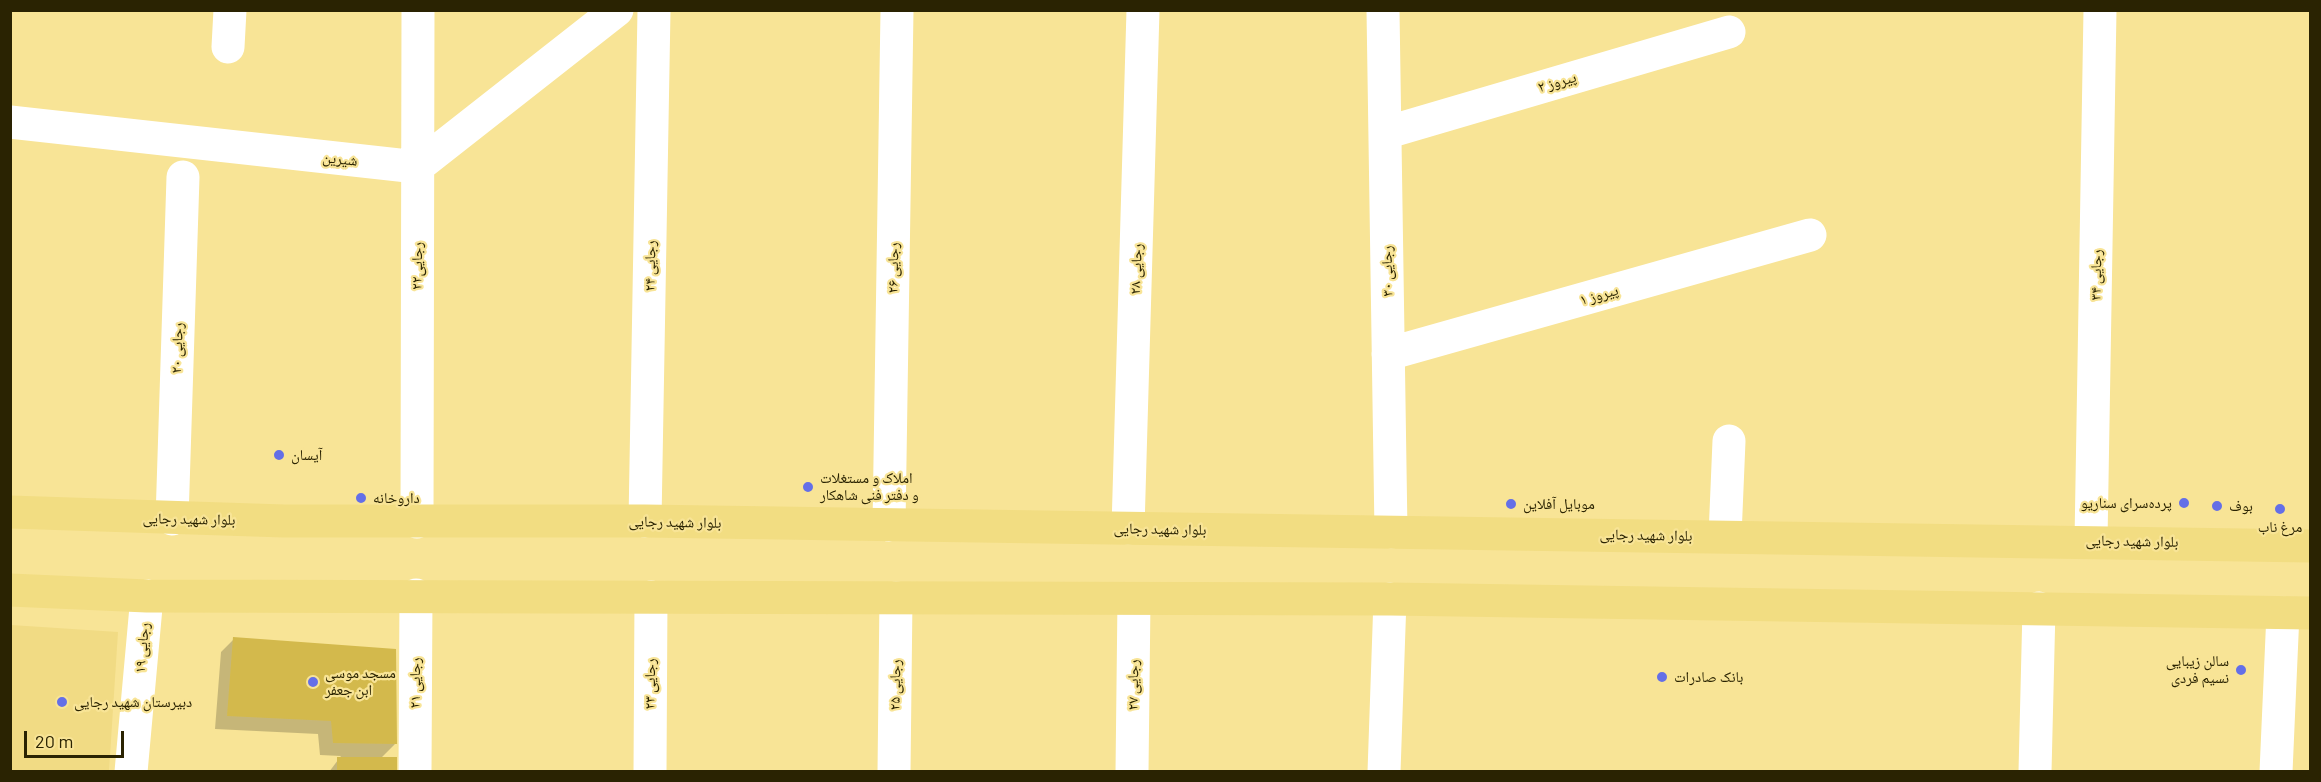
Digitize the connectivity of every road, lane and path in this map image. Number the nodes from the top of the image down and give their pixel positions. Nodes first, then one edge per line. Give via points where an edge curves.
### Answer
1 (230, 10) edge
2 (418, 10) edge
3 (617, 10) edge
4 (654, 10) edge
5 (897, 10) edge
6 (1143, 10) edge
7 (1383, 10) edge
8 (2100, 10) edge
9 (1729, 32) dead end
10 (228, 47) dead end
11 (10, 122) edge
12 (1385, 133) junction
13 (417, 167) junction
14 (183, 177) dead end
15 (1810, 236) dead end
16 (1388, 354) junction
17 (1729, 441) dead end
18 (10, 512) edge
19 (172, 519) junction
20 (645, 521) junction
21 (417, 522) junction
22 (888, 525) junction
23 (1128, 528) junction
24 (1391, 532) junction
25 (1725, 536) junction
26 (2091, 540) junction
27 (2310, 546) edge
28 (10, 590) edge
29 (147, 596) junction
30 (416, 596) junction
31 (651, 597) junction
32 (896, 598) junction
33 (1134, 598) junction
34 (1390, 599) junction
35 (2040, 608) junction
36 (2297, 613) edge
37 (131, 771) edge
38 (415, 771) edge
39 (650, 771) edge
40 (894, 771) edge
41 (1132, 771) edge
42 (1384, 771) edge
43 (2035, 771) edge
44 (2276, 771) edge

1 - 10 street
2 - 13 street, ۲۲رجایی
3 - 13 street
4 - 20 street, رجایی ۲۴
5 - 22 street, رجایی ۲۶
6 - 23 street, رجایی ۲۸
7 - 12 street, رجایی ۳۰
8 - 26 street, رجایی ۳۴
9 - 12 street, پیروز ۲
11 - 13 street, شیرین
12 - 16 street, رجایی ۳۰
13 - 21 street, ۲۲رجایی
14 - 19 street, رجایی ۲۰
15 - 16 street, پیروز ۱
16 - 24 street, رجایی ۳۰
17 - 25 street
18 - 19 main road, بلوار شهید رجایی
19 - 21 main road, بلوار شهید رجایی
20 - 21 main road, بلوار شهید رجایی
20 - 22 main road, بلوار شهید رجایی
22 - 23 main road, بلوار شهید رجایی
23 - 24 main road, بلوار شهید رجایی
24 - 25 main road, بلوار شهید رجایی
25 - 26 main road, بلوار شهید رجایی
26 - 27 main road, بلوار شهید رجایی
28 - 29 main road
29 - 30 main road
29 - 37 street, رجایی ۱۹
30 - 31 main road
30 - 38 street, رجایی ۲۱
31 - 32 main road
31 - 39 street, رجایی ۲۳
32 - 33 main road
32 - 40 street, رجایی ۲۵
33 - 34 main road
33 - 41 street, رجایی ۲۷
34 - 35 main road
34 - 42 street
35 - 36 main road
35 - 43 street
36 - 44 street

